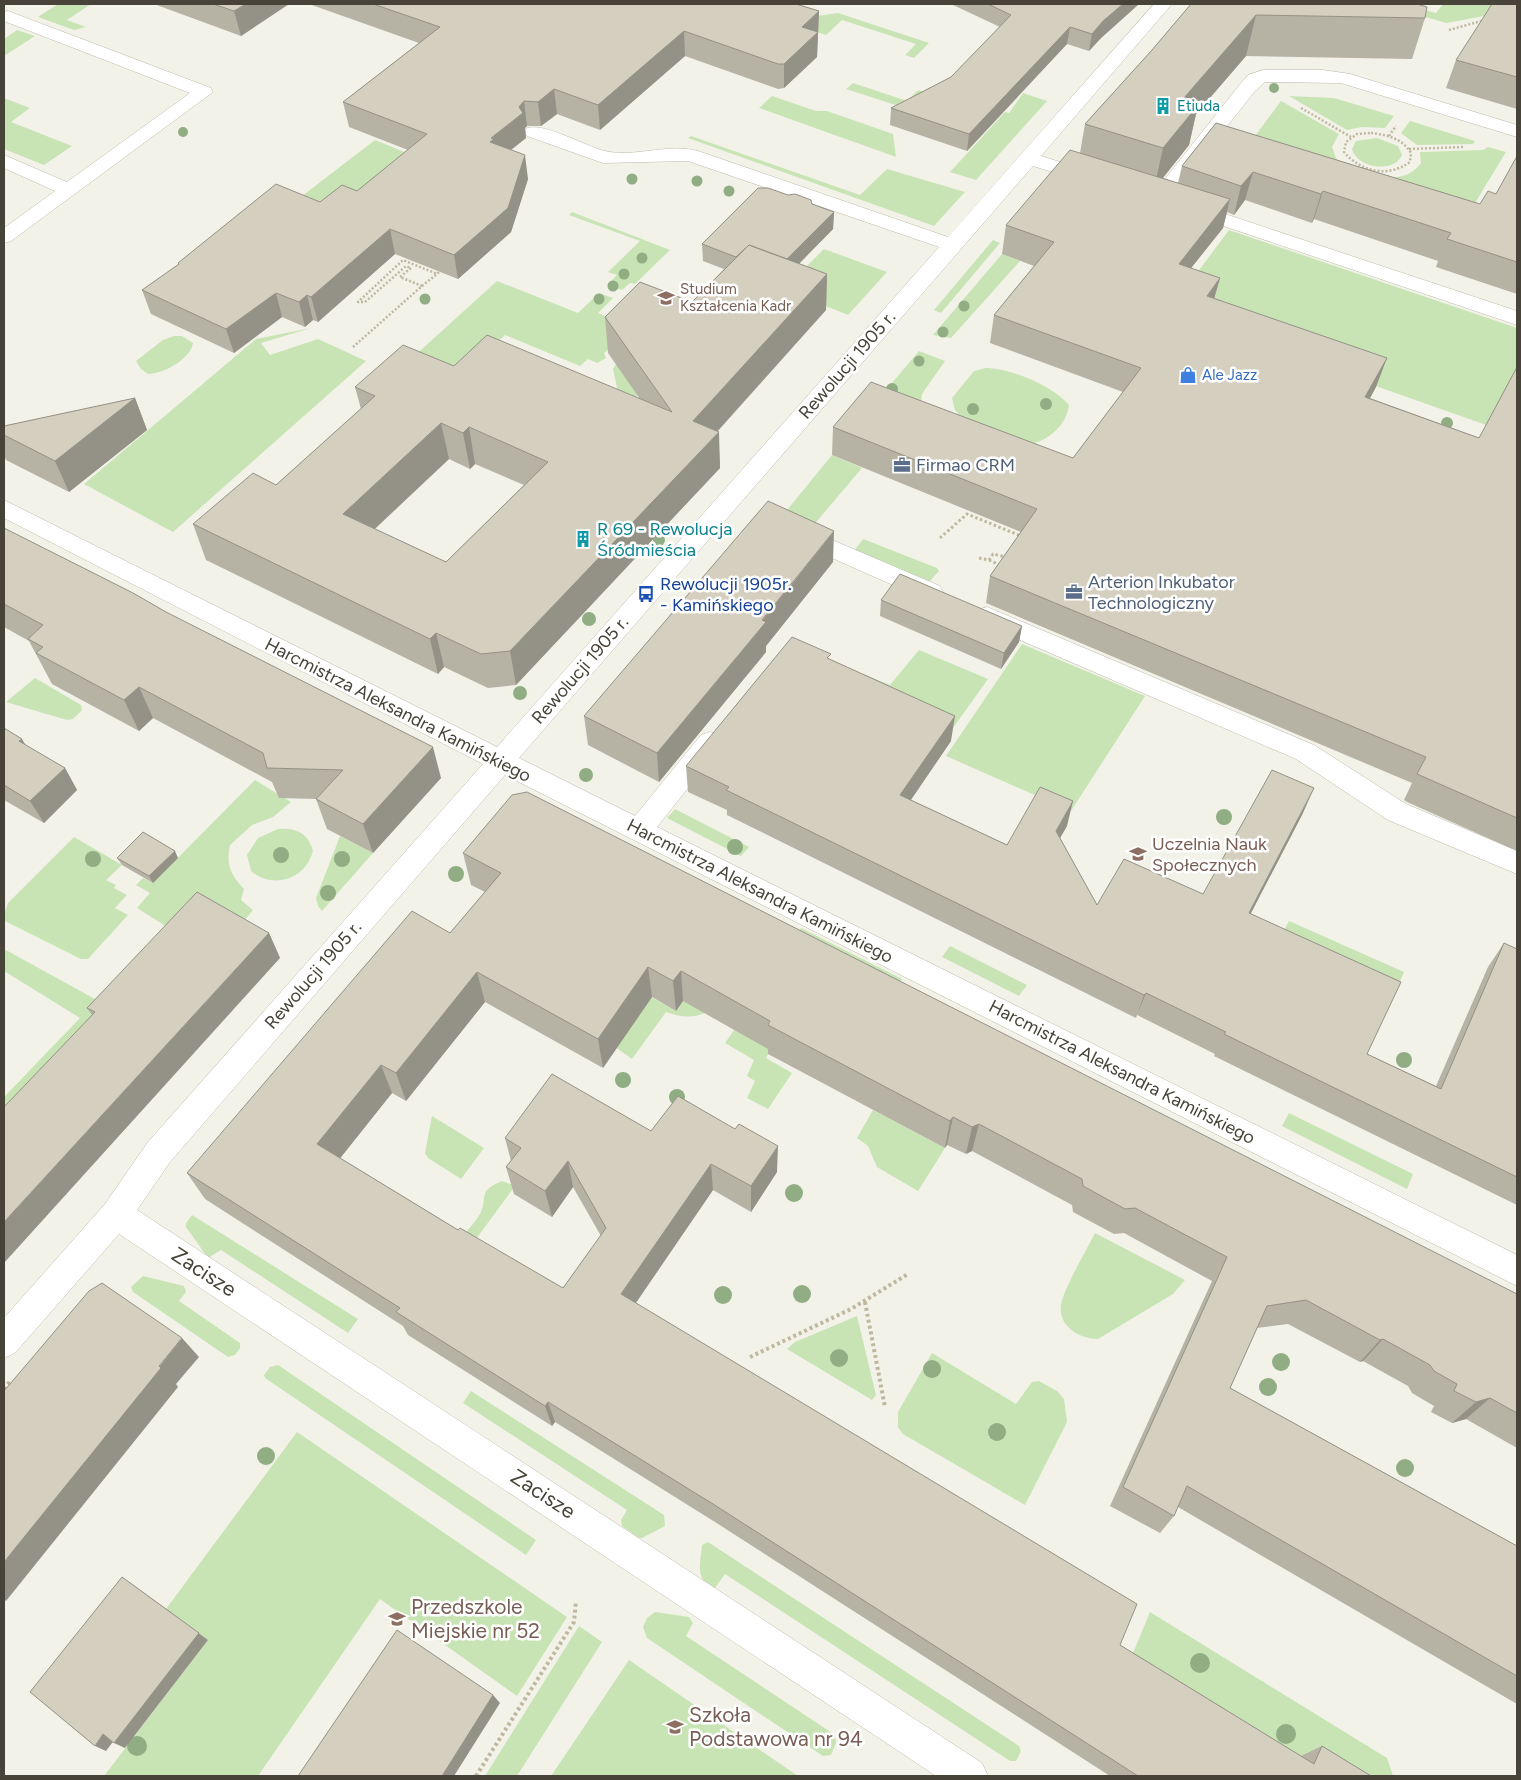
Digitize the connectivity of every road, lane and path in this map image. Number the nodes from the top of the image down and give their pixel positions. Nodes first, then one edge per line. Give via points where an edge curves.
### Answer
1 (28, 4) edge
2 (1163, 4) edge
3 (6, 18) edge
4 (1486, 20) edge
5 (1449, 30) dead end
6 (1517, 130) edge
7 (534, 132) edge
8 (1344, 152) joint
9 (1029, 158) junction
10 (4, 161) edge
11 (1108, 184) edge
12 (69, 190) junction
13 (4, 238) edge
14 (952, 245) junction
15 (422, 286) junction
16 (1517, 318) edge
17 (353, 347) dead end
18 (4, 508) edge
19 (804, 536) edge
20 (1021, 536) junction
21 (940, 538) dead end
22 (1027, 538) edge
23 (1015, 543) edge
24 (1010, 551) edge
25 (980, 558) dead end
26 (989, 560) junction
27 (1005, 567) edge
28 (728, 720) edge
29 (500, 762) junction
30 (638, 830) junction
31 (1517, 863) edge
32 (116, 1214) junction
33 (1517, 1271) edge
34 (908, 1274) dead end
35 (865, 1302) junction
36 (4, 1342) edge
37 (750, 1357) dead end
38 (885, 1407) dead end
39 (576, 1601) dead end
40 (476, 1776) edge
41 (969, 1776) edge

1 - 3 street
2 - 9 street, Rewolucji 1905 r.
3 - 12 street via 204,92
4 - 5 path
6 - 16 street via 1343,78 1263,76 1255,79 1152,196
7 - 14 street via 614,158 673,152 691,155
8 - 8 path via 1360,166 1386,172 1401,169 1411,158 1409,149 1402,142 1371,132 1351,137
9 - 11 street
9 - 14 street, Rewolucji 1905 r.
10 - 12 street
12 - 13 street
14 - 29 street, Rewolucji 1905 r.
15 - 15 path via 400,277 411,268 406,266 365,302 358,302 403,260 438,273
15 - 17 path
18 - 29 street, Harcmistrza Aleksandra Kamińskiego
19 - 31 street via 1305,752 1337,769 1380,803 1397,812
20 - 21 path via 967,514
20 - 22 path
20 - 23 path
24 - 26 path via 1004,558 993,554
25 - 26 path
26 - 27 path
28 - 30 street
29 - 30 street, Harcmistrza Aleksandra Kamińskiego
29 - 32 street, Rewolucji 1905 r. via 158,1152
30 - 33 street, Harcmistrza Aleksandra Kamińskiego
32 - 36 street, Rewolucji 1905 r.
32 - 41 street, Zacisze
34 - 35 path
35 - 37 path
35 - 38 path
39 - 40 path via 574,1622

